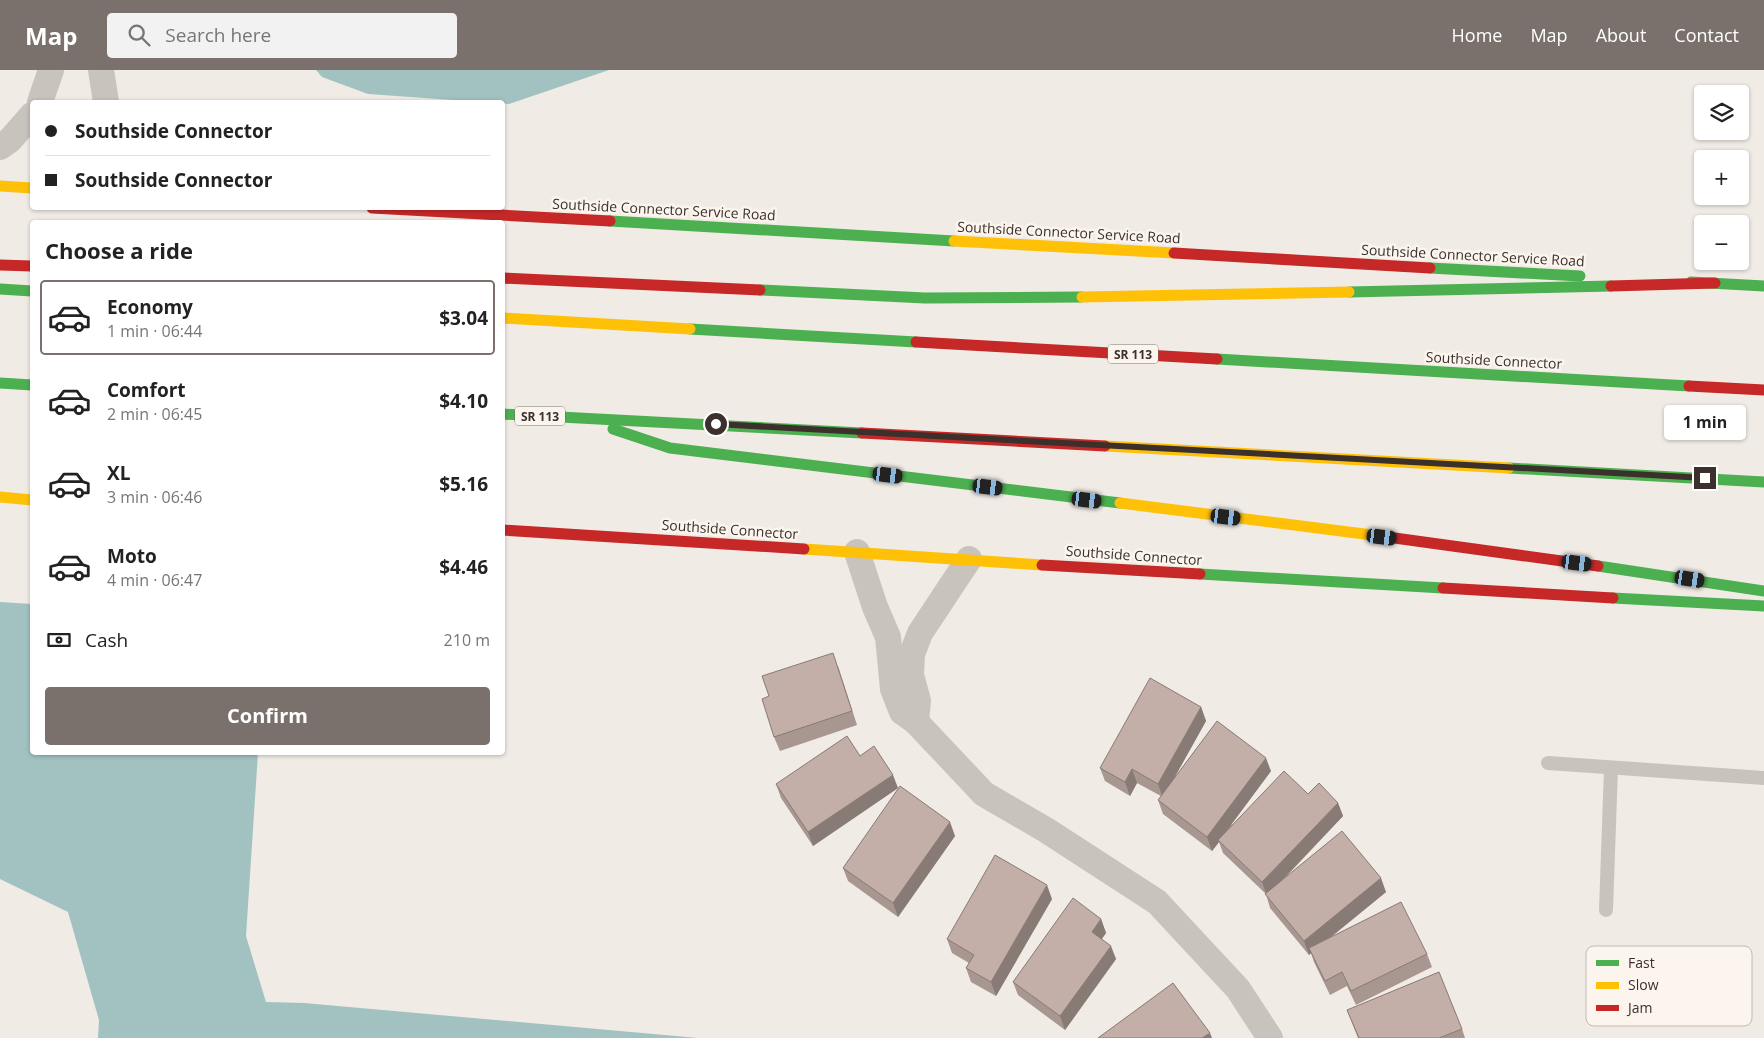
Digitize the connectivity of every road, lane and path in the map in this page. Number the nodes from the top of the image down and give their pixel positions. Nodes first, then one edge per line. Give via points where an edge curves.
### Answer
1 (51, 70) edge
2 (101, 70) edge
3 (41, 100) edge
4 (106, 100) edge
5 (30, 117) edge
6 (0, 146) edge
7 (0, 186) edge
8 (30, 188) edge
9 (408, 210) edge
10 (0, 265) edge
11 (30, 266) edge
12 (505, 278) edge
13 (1715, 283) junction
14 (1764, 286) edge
15 (0, 289) edge
16 (30, 291) edge
17 (505, 318) edge
18 (0, 383) edge
19 (30, 385) edge
20 (1764, 390) edge
21 (505, 414) edge
22 (578, 418) junction
23 (1764, 482) edge
24 (0, 498) edge
25 (30, 500) edge
26 (505, 530) edge
27 (857, 552) junction
28 (969, 559) junction
29 (1764, 591) edge
30 (1764, 606) edge
31 (916, 722) junction
32 (1548, 764) dead end
33 (1612, 768) junction
34 (1764, 778) edge
35 (1606, 910) dead end
36 (1270, 1038) edge

1 - 3 street
2 - 4 street
5 - 6 street via 10,140
7 - 8 main road
9 - 13 main road, Southside Connector Service Road
10 - 11 main road
12 - 13 main road via 925,298 1207,296
13 - 14 main road, Southside Connector Service Road
15 - 16 main road
17 - 20 main road, Southside Connector / SR 113
18 - 19 main road
21 - 22 main road, SR 113
22 - 23 main road, SR 113
22 - 29 main road via 670,448 1635,570
24 - 25 main road
26 - 27 main road, Southside Connector
27 - 28 main road, Southside Connector
27 - 31 street via 888,637 893,690 902,712
28 - 30 main road, Southside Connector
28 - 31 street via 920,633 912,654 912,675 918,702
31 - 36 street via 984,794 1157,902 1238,989
32 - 33 lane
33 - 34 lane
33 - 35 lane

